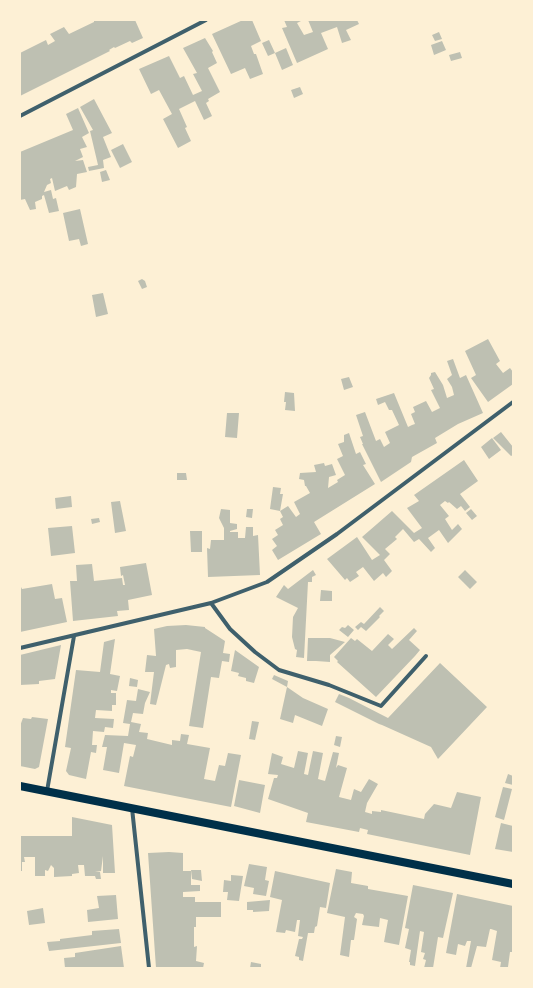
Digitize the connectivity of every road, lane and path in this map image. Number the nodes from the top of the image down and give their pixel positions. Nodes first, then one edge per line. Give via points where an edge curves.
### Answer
1 (206, 20) edge
2 (20, 116) edge
3 (513, 402) edge
4 (211, 603) junction
5 (74, 636) junction
6 (20, 648) edge
7 (426, 656) dead end
8 (20, 786) edge
9 (47, 791) junction
10 (132, 808) junction
11 (513, 884) edge
12 (149, 968) edge

1 - 2 street
3 - 4 street via 337,534 267,582
4 - 5 street
4 - 7 street via 230,629 279,670 329,685 381,706
5 - 6 street
5 - 9 street
8 - 9 main road
9 - 10 main road
10 - 11 main road
10 - 12 street

